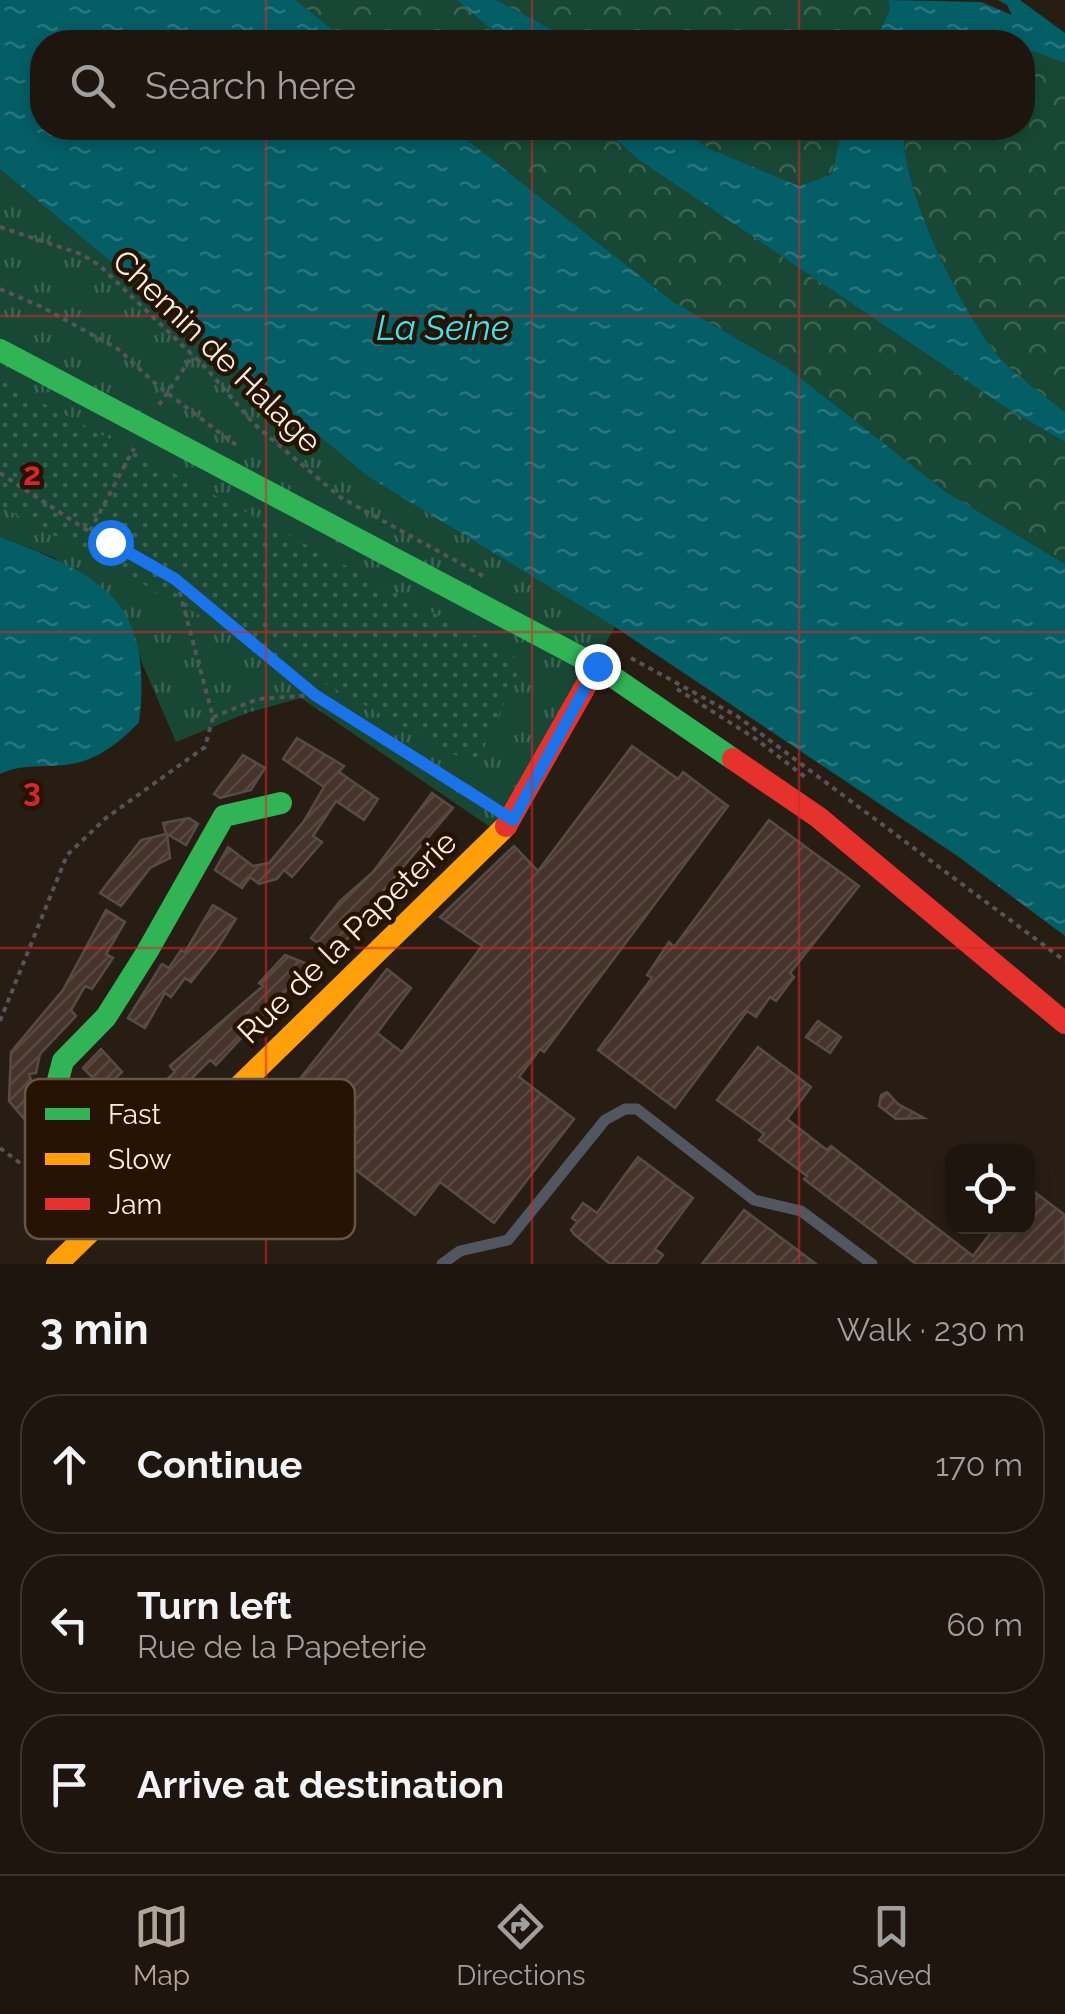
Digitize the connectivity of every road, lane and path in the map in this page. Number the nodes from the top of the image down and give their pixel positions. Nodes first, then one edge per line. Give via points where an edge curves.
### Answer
1 (0, 228) edge
2 (0, 350) edge
3 (0, 473) edge
4 (340, 497) dead end
5 (175, 579) junction
6 (597, 666) junction
7 (315, 695) junction
8 (212, 717) junction
9 (280, 803) dead end
10 (513, 820) junction
11 (0, 1021) edge
12 (1065, 1022) edge
13 (58, 1079) edge
14 (248, 1079) edge
15 (84, 1239) edge
16 (57, 1264) edge
17 (442, 1264) edge
18 (872, 1264) edge

1 - 4 path, Chemin de Halage via 98,265 207,368 253,423
2 - 6 street
3 - 5 path
5 - 7 path
5 - 8 path
6 - 10 street, Rue de la Papeterie
6 - 12 street via 818,817
7 - 8 path via 258,699
7 - 10 path
8 - 11 path via 205,746 67,855
9 - 13 street via 224,816 106,1016 63,1061
10 - 14 street, Rue de la Papeterie
15 - 16 street, Rue de la Papeterie
17 - 18 lane via 460,1251 508,1240 605,1120 625,1108 636,1109 754,1200 801,1211

